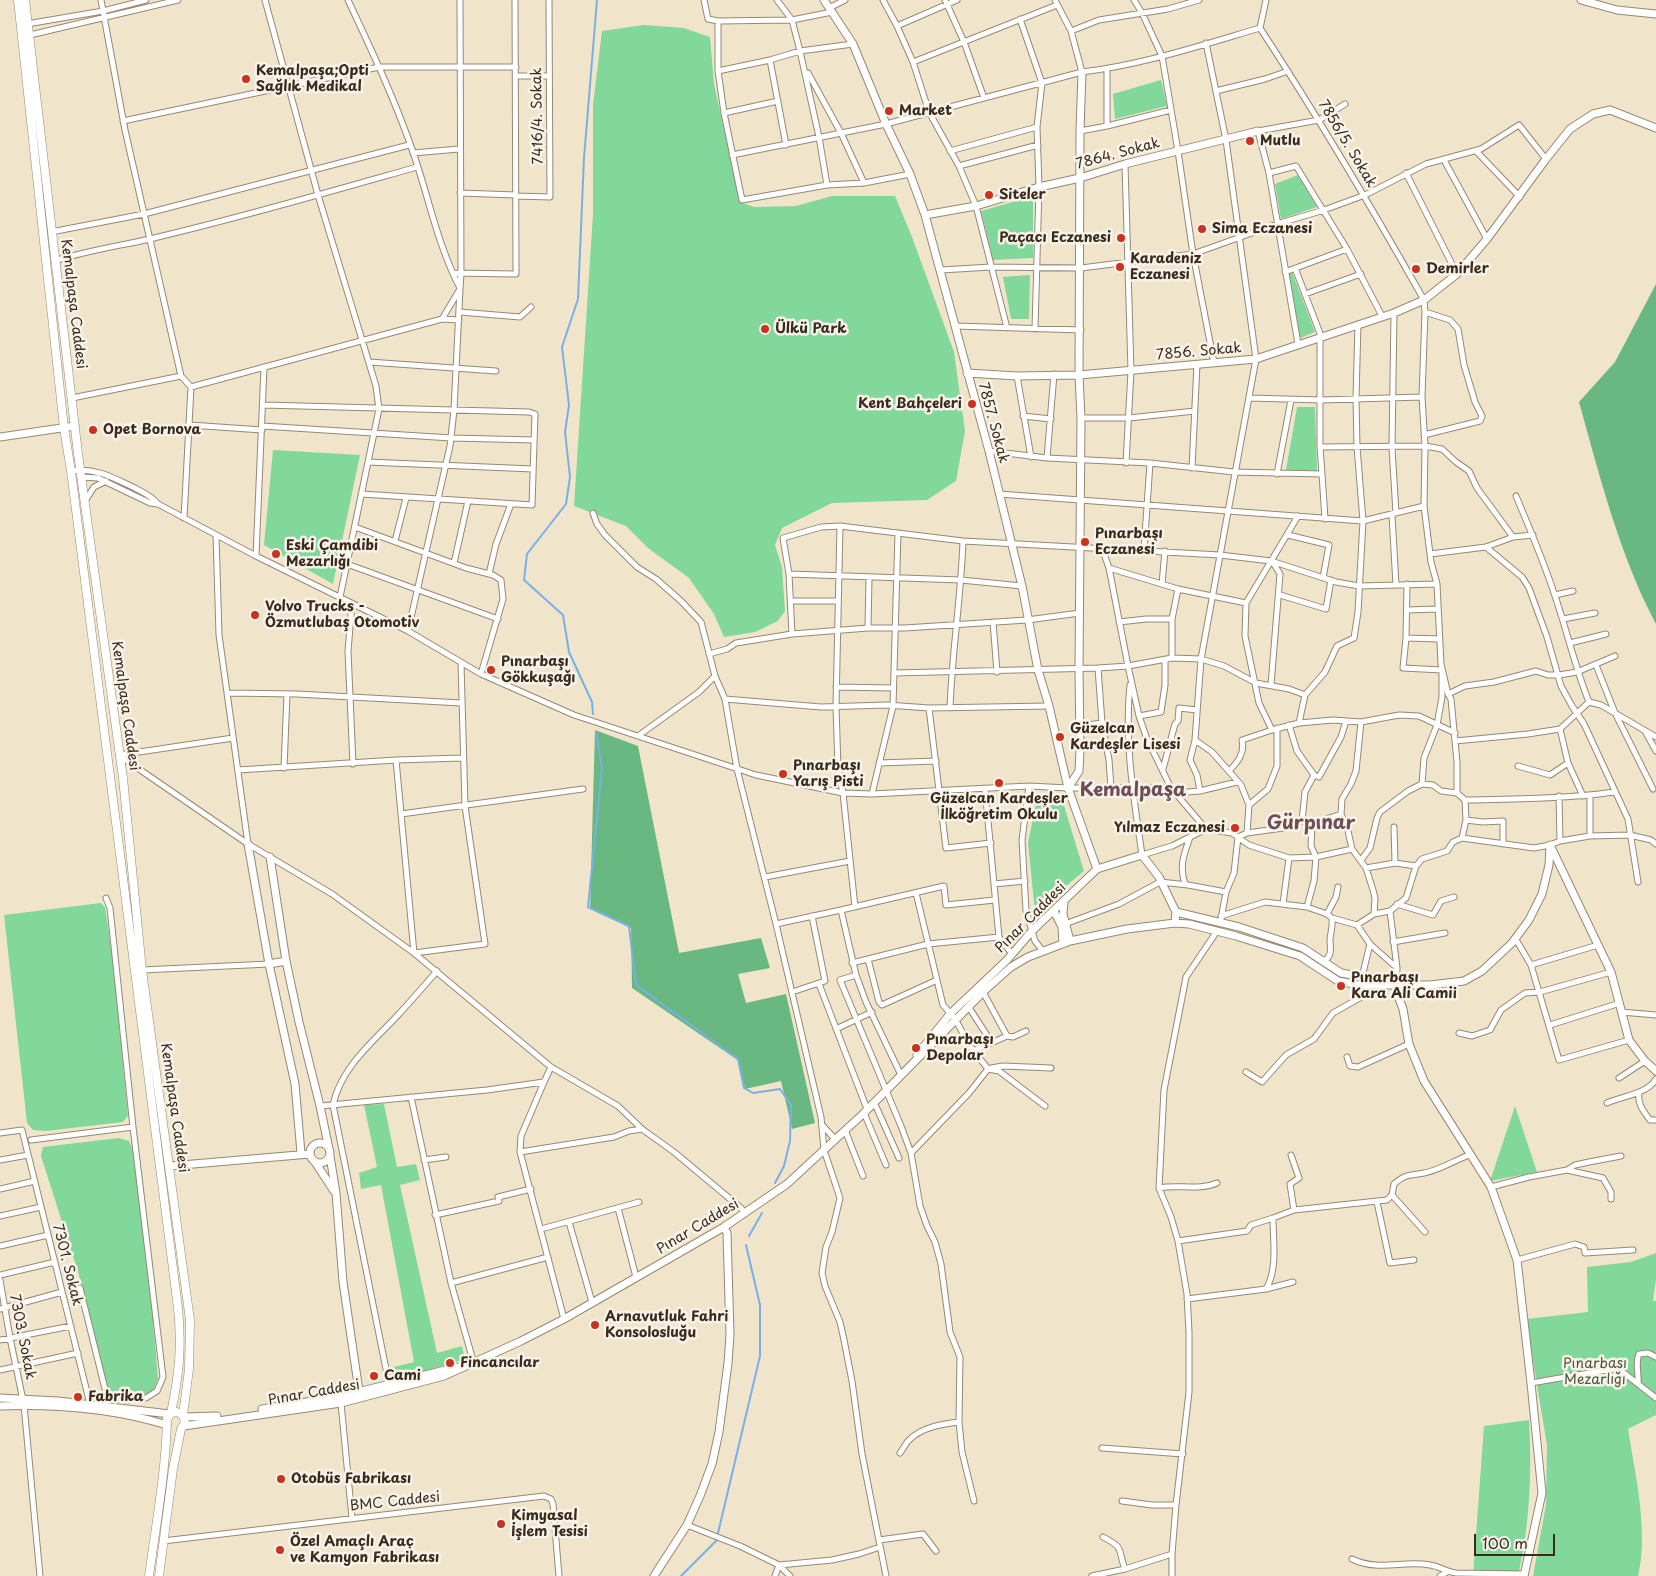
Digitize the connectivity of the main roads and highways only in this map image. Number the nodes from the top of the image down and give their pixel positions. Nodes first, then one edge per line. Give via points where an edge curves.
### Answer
1 (18, 0) edge
2 (24, 0) edge
3 (81, 473) junction
4 (71, 475) junction
5 (170, 1414) junction
6 (183, 1416) junction
7 (168, 1425) junction
8 (182, 1427) junction
9 (149, 1576) edge
10 (158, 1576) edge

1 - 4 main road, Kemalpaşa Caddesi
2 - 3 main road, Kemalpaşa Caddesi
3 - 4 main road
3 - 6 main road, Kemalpaşa Caddesi via 123,778 142,970 190,1320 189,1369
4 - 5 main road, Kemalpaşa Caddesi via 178,1308 180,1354
5 - 6 main road via 177,1412
5 - 7 main road, Kemalpaşa Caddesi
6 - 8 main road, Kemalpaşa Caddesi
7 - 8 main road via 174,1430
7 - 9 main road, Kemalpaşa Caddesi
8 - 10 main road, Kemalpaşa Caddesi

